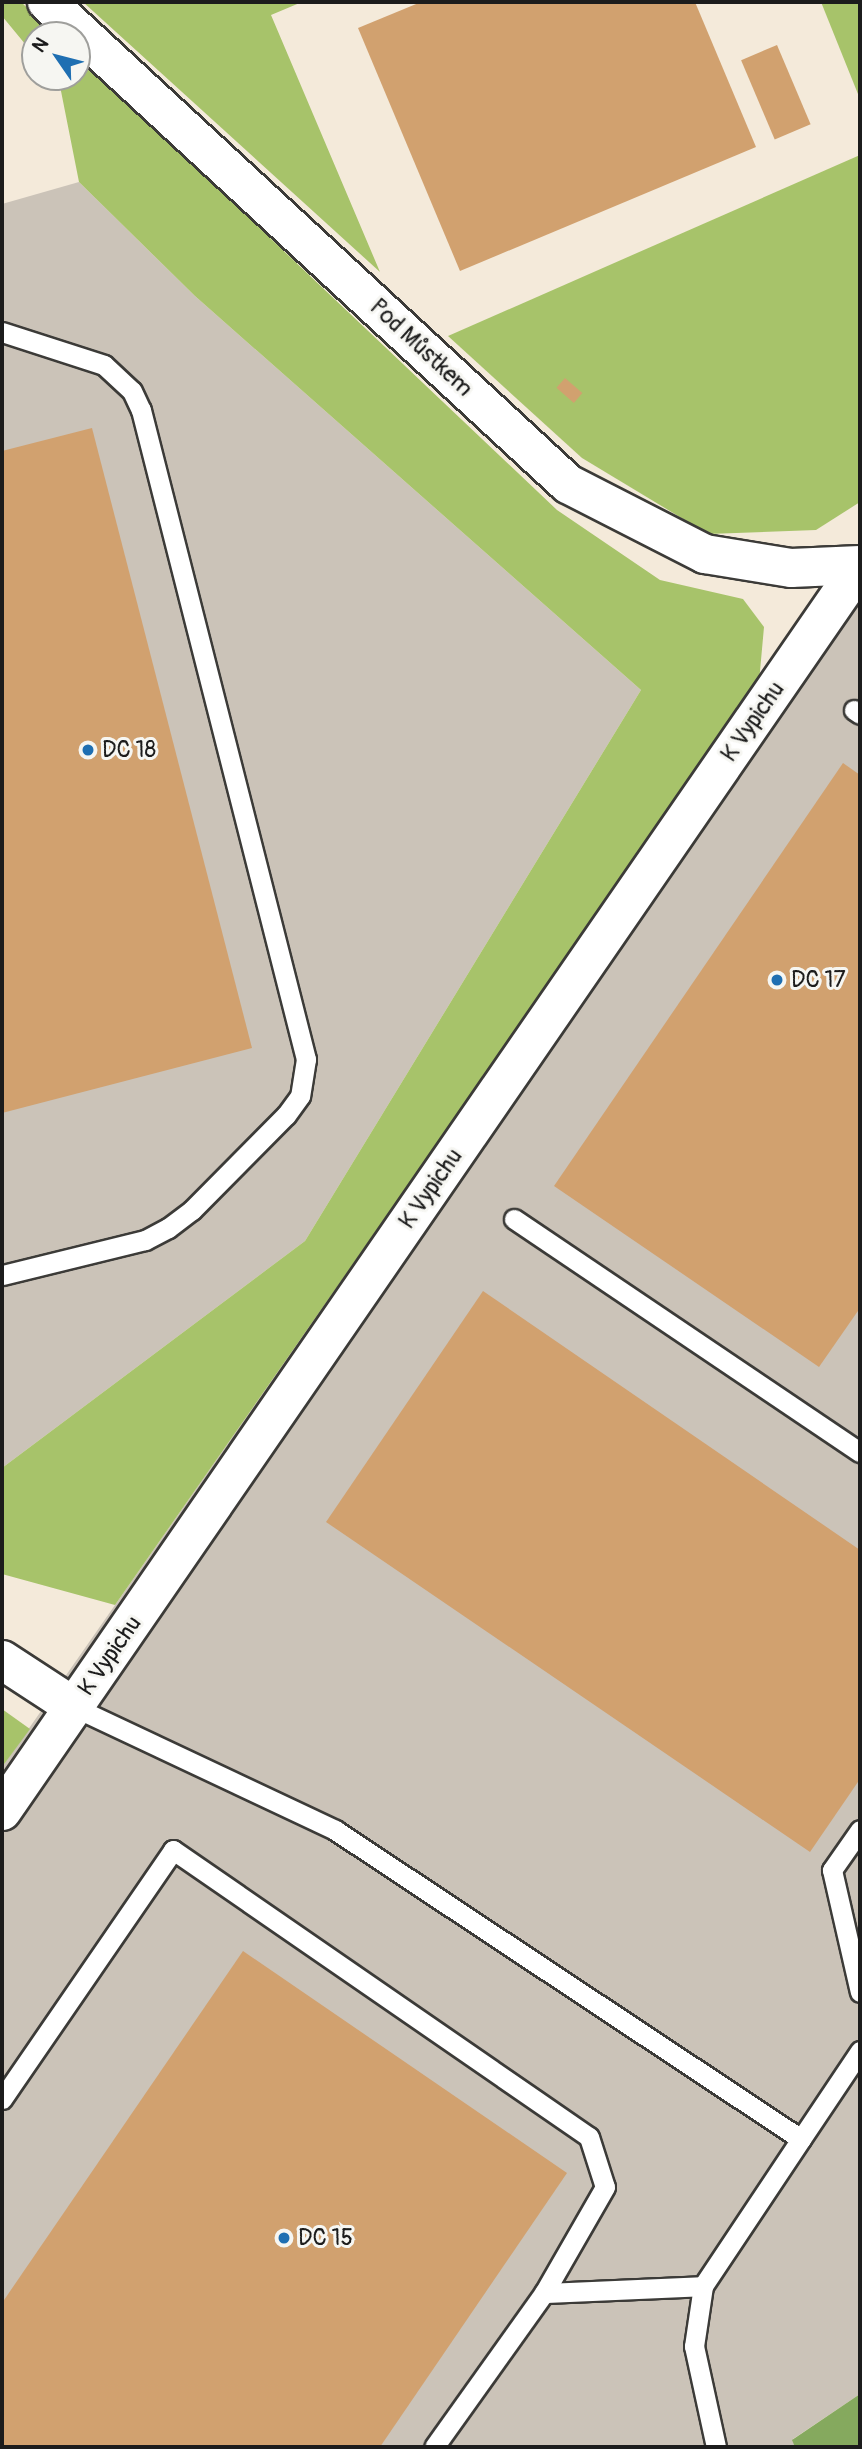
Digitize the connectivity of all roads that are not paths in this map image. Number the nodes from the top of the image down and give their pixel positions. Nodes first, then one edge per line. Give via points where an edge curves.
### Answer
1 (47, 2) edge
2 (2, 332) edge
3 (860, 566) edge
4 (514, 1219) dead end
5 (2, 1275) edge
6 (860, 1452) edge
7 (2, 1660) edge
8 (74, 1707) junction
9 (2, 1811) edge
10 (860, 1830) edge
11 (860, 1992) edge
12 (860, 2051) edge
13 (2, 2099) edge
14 (801, 2139) junction
15 (703, 2286) junction
16 (544, 2293) junction
17 (434, 2447) edge
18 (716, 2447) edge

1 - 3 street, Pod Můstkem via 568,484 705,554 791,568
2 - 5 lane via 104,365 127,384 141,410 306,1059 300,1096 286,1115 168,1228 145,1240
3 - 8 street, K Vypichu
4 - 6 lane
7 - 8 street
8 - 9 street, K Vypichu
8 - 14 lane via 335,1830
10 - 11 lane via 832,1870
12 - 14 lane
13 - 16 lane via 173,1850 589,2137 605,2188
14 - 15 lane
15 - 16 lane
15 - 18 lane via 694,2346
16 - 17 lane

